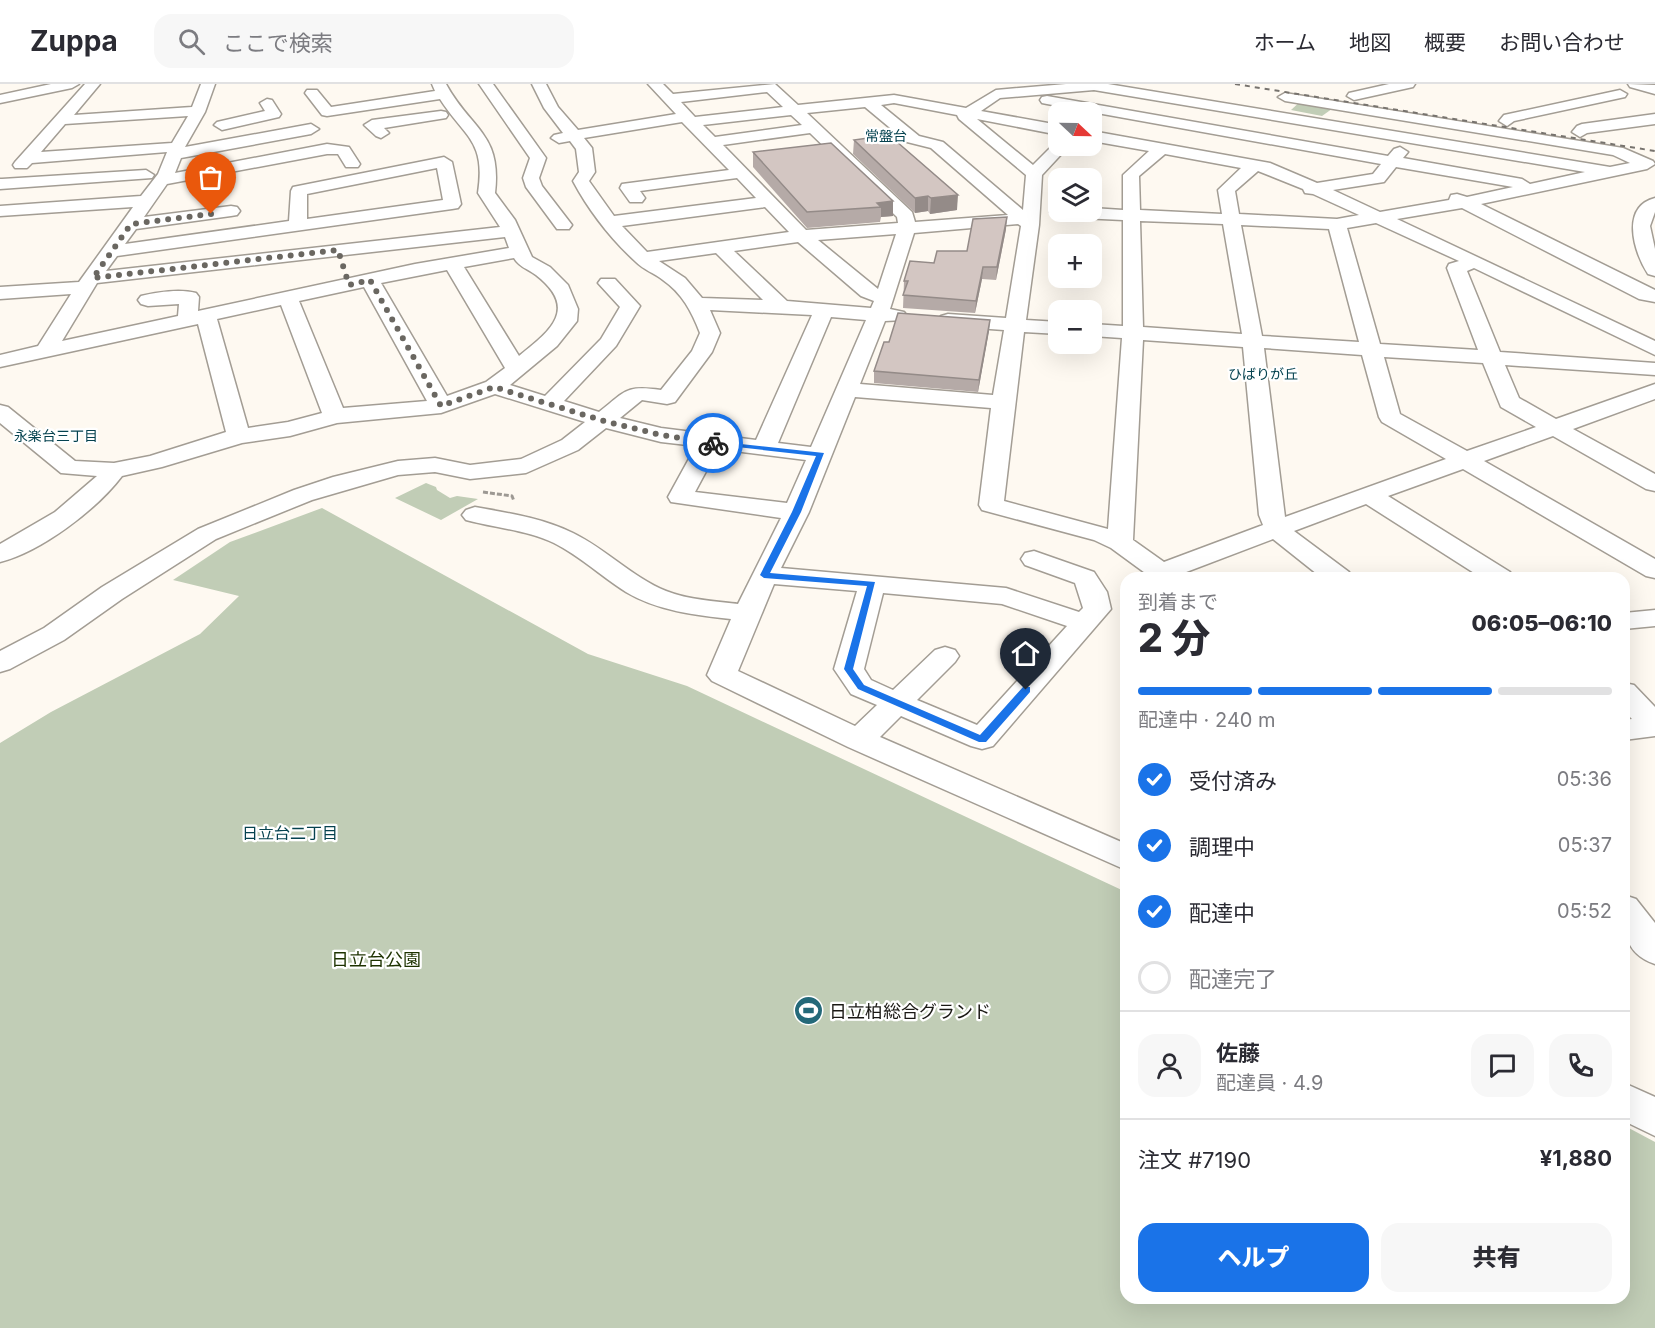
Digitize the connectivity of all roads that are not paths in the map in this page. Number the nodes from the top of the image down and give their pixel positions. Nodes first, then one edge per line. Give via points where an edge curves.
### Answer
1 (13, 84) edge
2 (72, 84) edge
3 (93, 84) edge
4 (486, 84) edge
5 (539, 84) edge
6 (655, 84) edge
7 (1408, 84) edge
8 (1635, 84) edge
9 (769, 86) edge
10 (441, 89) edge
11 (1274, 89) edge
12 (1655, 90) edge
13 (207, 92) edge
14 (312, 93) dead end
15 (935, 93) dead end
16 (1005, 93) junction
17 (1620, 94) dead end
18 (183, 96) dead end
19 (872, 97) junction
20 (1293, 98) junction
21 (1, 99) edge
22 (666, 101) junction
23 (1349, 101) junction
24 (1583, 102) junction
25 (267, 103) dead end
26 (916, 104) junction
27 (794, 109) junction
28 (456, 113) junction
29 (969, 113) junction
30 (1274, 116) junction
31 (1655, 118) edge
32 (1293, 119) junction
33 (1426, 119) junction
34 (62, 120) junction
35 (688, 120) junction
36 (1507, 121) junction
37 (1310, 122) junction
38 (1633, 122) junction
39 (1326, 125) junction
40 (582, 128) junction
41 (815, 128) junction
42 (1048, 128) edge
43 (311, 129) dead end
44 (1580, 132) junction
45 (381, 133) dead end
46 (179, 138) junction
47 (1102, 138) edge
48 (914, 139) junction
49 (1412, 139) junction
50 (1270, 140) junction
51 (891, 141) edge
52 (1634, 141) dead end
53 (527, 142) junction
54 (709, 142) junction
55 (1287, 143) junction
56 (858, 146) edge
57 (1162, 148) junction
58 (836, 149) junction
59 (12, 151) dead end
60 (812, 152) edge
61 (32, 154) junction
62 (1051, 156) edge
63 (753, 159) edge
64 (266, 160) junction
65 (1392, 161) junction
66 (352, 164) dead end
67 (1256, 166) junction
68 (1651, 166) edge
69 (734, 168) junction
70 (1607, 171) junction
71 (280, 172) dead end
72 (1034, 174) junction
73 (379, 175) junction
74 (154, 178) junction
75 (1, 185) edge
76 (1537, 187) junction
77 (1308, 189) junction
78 (636, 198) dead end
79 (148, 201) junction
80 (767, 202) junction
81 (1464, 203) junction
82 (1655, 203) edge
83 (0, 211) edge
84 (231, 211) dead end
85 (382, 214) junction
86 (1048, 214) edge
87 (1102, 214) edge
88 (1131, 215) junction
89 (1028, 218) junction
90 (1371, 218) junction
91 (1232, 219) junction
92 (610, 222) junction
93 (131, 224) junction
94 (1337, 224) junction
95 (563, 225) junction
96 (298, 226) junction
97 (907, 227) junction
98 (512, 230) junction
99 (796, 231) junction
100 (721, 248) junction
101 (338, 250) junction
102 (112, 251) junction
103 (521, 251) junction
104 (266, 258) junction
105 (1652, 258) edge
106 (452, 263) junction
107 (1471, 264) junction
108 (630, 269) junction
109 (370, 280) junction
110 (89, 283) junction
111 (349, 285) junction
112 (561, 289) junction
113 (0, 293) edge
114 (1655, 296) edge
115 (288, 298) junction
116 (148, 300) dead end
117 (697, 304) junction
118 (882, 306) junction
119 (251, 307) junction
120 (781, 307) junction
121 (824, 310) junction
122 (197, 319) junction
123 (1015, 325) junction
124 (1048, 327) edge
125 (1102, 331) edge
126 (1133, 333) junction
127 (1253, 340) junction
128 (1371, 349) junction
129 (1655, 349) edge
130 (45, 352) junction
131 (1491, 357) junction
132 (1655, 357) edge
133 (0, 362) edge
134 (516, 369) junction
135 (1655, 369) edge
136 (494, 387) junction
137 (849, 390) junction
138 (1655, 390) edge
139 (1003, 402) junction
140 (549, 404) junction
141 (441, 406) junction
142 (0, 412) edge
143 (335, 416) junction
144 (604, 421) junction
145 (1556, 428) junction
146 (239, 436) junction
147 (710, 442) junction
148 (764, 448) junction
149 (821, 455) junction
150 (1464, 461) junction
151 (114, 470) junction
152 (1655, 484) edge
153 (1371, 496) junction
154 (796, 512) junction
155 (475, 515) dead end
156 (1276, 527) junction
157 (1120, 543) junction
158 (0, 554) edge
159 (1034, 559) dead end
160 (1655, 570) edge
161 (1162, 572) edge
162 (1173, 572) edge
163 (1333, 572) edge
164 (1491, 572) edge
165 (764, 575) junction
166 (872, 584) junction
167 (748, 613) junction
168 (1655, 618) edge
169 (1630, 620) edge
170 (1085, 623) junction
171 (6, 653) edge
172 (945, 656) dead end
173 (1630, 699) edge
174 (896, 702) junction
175 (1655, 726) edge
176 (1630, 729) edge
177 (859, 740) junction
178 (1120, 855) edge
179 (1630, 916) edge
180 (1655, 950) edge
181 (1630, 1103) edge
182 (1655, 1118) edge

1 - 21 street
2 - 21 street
3 - 34 street
4 - 53 street
5 - 40 street via 552,108
6 - 22 street
7 - 23 street
8 - 12 street
9 - 22 street
9 - 27 street
10 - 14 street via 377,96 327,112
10 - 28 street
11 - 20 street
11 - 23 street
13 - 18 street
13 - 34 street
13 - 46 street
15 - 26 street via 924,94
16 - 29 street via 996,94
16 - 30 street via 1094,86
16 - 50 street
17 - 24 street
19 - 26 street
19 - 27 street
19 - 48 street
20 - 23 street
20 - 30 street
22 - 35 street
23 - 33 street
23 - 36 street
23 - 39 street
24 - 36 street
24 - 38 street
25 - 46 street via 274,114
26 - 29 street
27 - 35 street
27 - 41 street
28 - 45 street via 372,126
28 - 98 street via 484,143 490,175 486,193
29 - 42 street
29 - 72 street via 964,116
30 - 32 street
31 - 38 street
32 - 37 street
32 - 50 street
33 - 49 street
33 - 68 street via 1617,151
34 - 61 street
35 - 40 street
35 - 54 street
36 - 44 street
37 - 39 street
37 - 55 street
38 - 44 street
39 - 49 street
40 - 53 street
40 - 92 street via 587,172 581,181
41 - 54 street
41 - 58 street
43 - 46 street
44 - 52 street
46 - 61 street
46 - 74 street
47 - 57 street
48 - 51 street
48 - 89 street via 938,145
49 - 65 street
49 - 70 street
50 - 55 street
50 - 67 street
53 - 95 street via 538,158 531,178 534,187
54 - 69 street
55 - 65 street
55 - 67 street via 1266,163
56 - 58 street
57 - 67 street
57 - 88 street via 1131,175
58 - 60 street
58 - 97 street via 906,216
59 - 61 street
61 - 75 street
62 - 72 street
63 - 69 street
64 - 66 street via 344,150
64 - 71 street
64 - 74 street
65 - 76 street
65 - 77 street via 1378,178
65 - 81 street
67 - 77 street
67 - 91 street via 1226,190
68 - 70 street
69 - 78 street via 628,188
69 - 80 street
70 - 76 street
72 - 89 street
73 - 85 street
73 - 85 street via 444,162 452,204
73 - 96 street via 299,190
74 - 75 street
74 - 79 street
76 - 81 street
77 - 90 street
79 - 83 street
79 - 93 street
80 - 92 street
80 - 99 street
81 - 90 street
81 - 114 street via 1646,295
82 - 105 street via 1642,216 1640,225
84 - 93 street
85 - 96 street
86 - 89 street
87 - 88 street
88 - 91 street
88 - 126 street
89 - 97 street
89 - 123 street
90 - 94 street
90 - 107 street
91 - 94 street
91 - 127 street
92 - 95 street
92 - 108 street
93 - 102 street
94 - 128 street
95 - 98 street
96 - 102 street
97 - 99 street
97 - 118 street
98 - 101 street
98 - 103 street
99 - 100 street
99 - 108 street
99 - 118 street
100 - 108 street
100 - 120 street
101 - 104 street
101 - 111 street
102 - 110 street
103 - 106 street
103 - 112 street via 524,260
104 - 110 street
104 - 119 street
106 - 109 street
106 - 134 street
107 - 129 street
107 - 131 street via 1456,268
107 - 132 street
108 - 112 street
108 - 117 street via 667,274
108 - 140 street via 630,306 609,342
109 - 111 street
109 - 141 street
110 - 113 street
110 - 130 street
111 - 115 street
112 - 134 street via 568,309 567,321 550,342
115 - 119 street
115 - 143 street
116 - 122 street via 189,297
117 - 120 street
117 - 144 street via 710,333 702,352 667,397 638,393
118 - 121 street
118 - 123 street via 918,317
118 - 137 street
119 - 122 street
120 - 121 street
121 - 148 street
122 - 130 street
122 - 146 street
123 - 124 street
123 - 139 street
125 - 126 street
126 - 127 street
126 - 157 street
127 - 128 street
127 - 156 street
128 - 131 street
128 - 150 street via 1390,417
130 - 133 street
131 - 135 street
131 - 145 street via 1509,402
134 - 136 street
136 - 140 street
136 - 141 street
137 - 139 street
137 - 149 street
138 - 145 street
139 - 157 street via 991,505
140 - 144 street
141 - 143 street
142 - 151 street via 69,468
143 - 146 street via 290,429
144 - 147 street
144 - 171 street via 570,446 526,466 470,472 435,465 398,468 303,495 207,534 54,634
145 - 150 street
145 - 152 street
146 - 151 street
147 - 148 street
147 - 154 street via 680,497
148 - 149 street
149 - 154 street
150 - 153 street
150 - 160 street
151 - 158 street via 102,486 64,517
153 - 156 street
153 - 164 street
154 - 165 street
155 - 167 street via 549,532 575,544 621,578 658,598
156 - 162 street
156 - 163 street
157 - 161 street
159 - 170 street via 1085,578 1094,592 1097,609
165 - 166 street
165 - 167 street
166 - 170 street via 1006,597
166 - 174 street via 849,669 861,687
167 - 177 street via 722,675
168 - 169 street
170 - 174 street via 982,739
172 - 174 street
173 - 175 street
174 - 177 street
175 - 176 street
177 - 178 street
179 - 180 street
181 - 182 street

